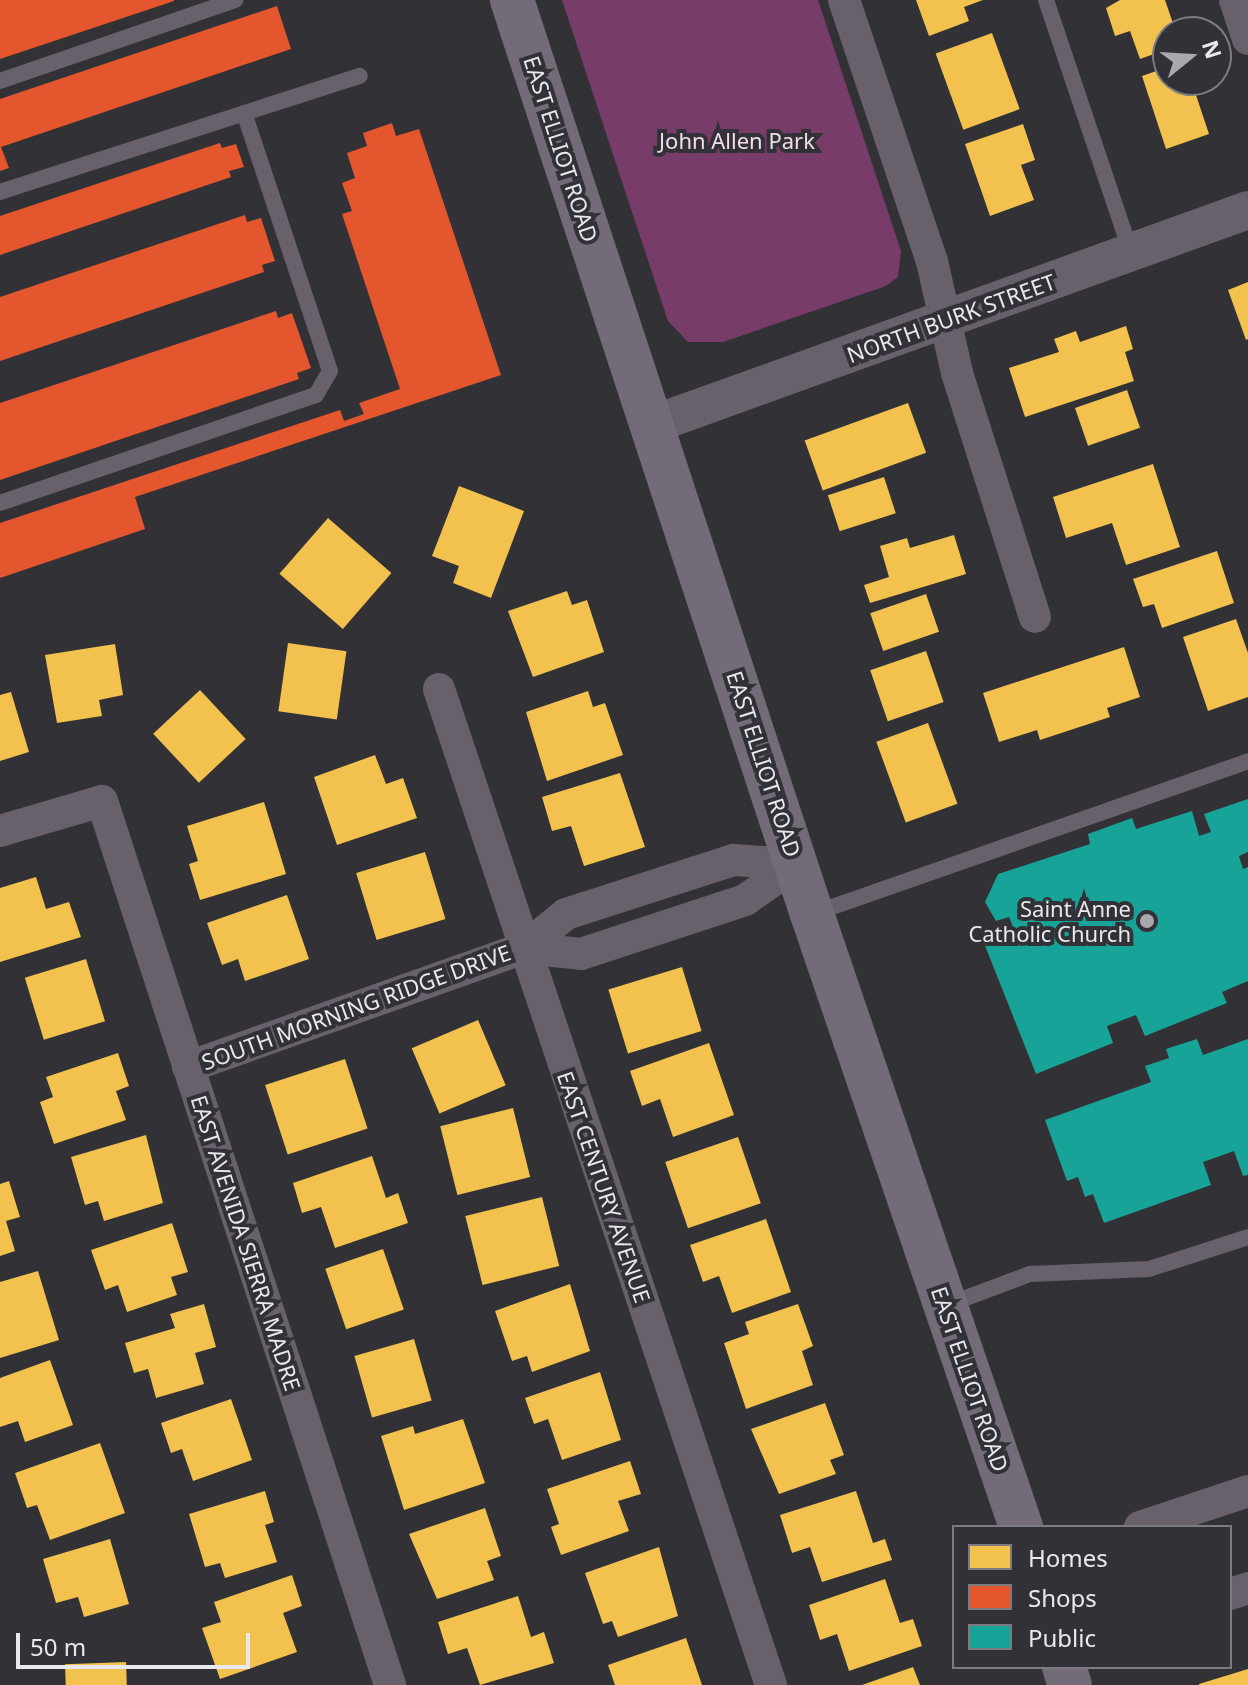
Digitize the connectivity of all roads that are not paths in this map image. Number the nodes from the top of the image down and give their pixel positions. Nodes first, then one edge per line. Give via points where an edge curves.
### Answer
1 (235, 0) edge
2 (512, 0) edge
3 (844, 0) edge
4 (1046, 0) edge
5 (1235, 0) edge
6 (1248, 39) edge
7 (360, 76) dead end
8 (0, 81) edge
9 (244, 113) junction
10 (0, 192) edge
11 (1248, 210) edge
12 (1131, 252) junction
13 (944, 320) junction
14 (654, 424) junction
15 (0, 503) edge
16 (1035, 617) dead end
17 (439, 689) dead end
18 (1248, 761) edge
19 (0, 831) edge
20 (797, 864) junction
21 (812, 914) junction
22 (524, 948) junction
23 (188, 1067) junction
24 (1248, 1237) edge
25 (945, 1305) junction
26 (1248, 1491) edge
27 (1020, 1525) edge
28 (1146, 1525) edge
29 (390, 1685) edge
30 (771, 1685) edge

1 - 8 lane
2 - 14 main road, EAST ELLIOT ROAD
3 - 13 street via 932,261
4 - 12 lane
5 - 6 street
7 - 9 lane
9 - 10 lane
9 - 15 lane via 330,371 316,395
11 - 12 street, NORTH BURK STREET
12 - 13 street, NORTH BURK STREET
13 - 14 street, NORTH BURK STREET
13 - 16 street
14 - 20 main road, EAST ELLIOT ROAD
17 - 22 street, EAST CENTURY AVENUE
18 - 21 lane
19 - 23 street, EAST AVENIDA SIERRA MADRE via 102,801
20 - 21 main road, EAST ELLIOT ROAD
20 - 22 street, SOUTH MORNING RIDGE DRIVE via 745,900 581,954
21 - 25 main road, EAST ELLIOT ROAD
22 - 23 street, SOUTH MORNING RIDGE DRIVE
22 - 30 street, EAST CENTURY AVENUE
23 - 29 street, EAST AVENIDA SIERRA MADRE
24 - 25 lane via 1149,1269 1030,1274
25 - 27 main road, EAST ELLIOT ROAD
26 - 28 street

